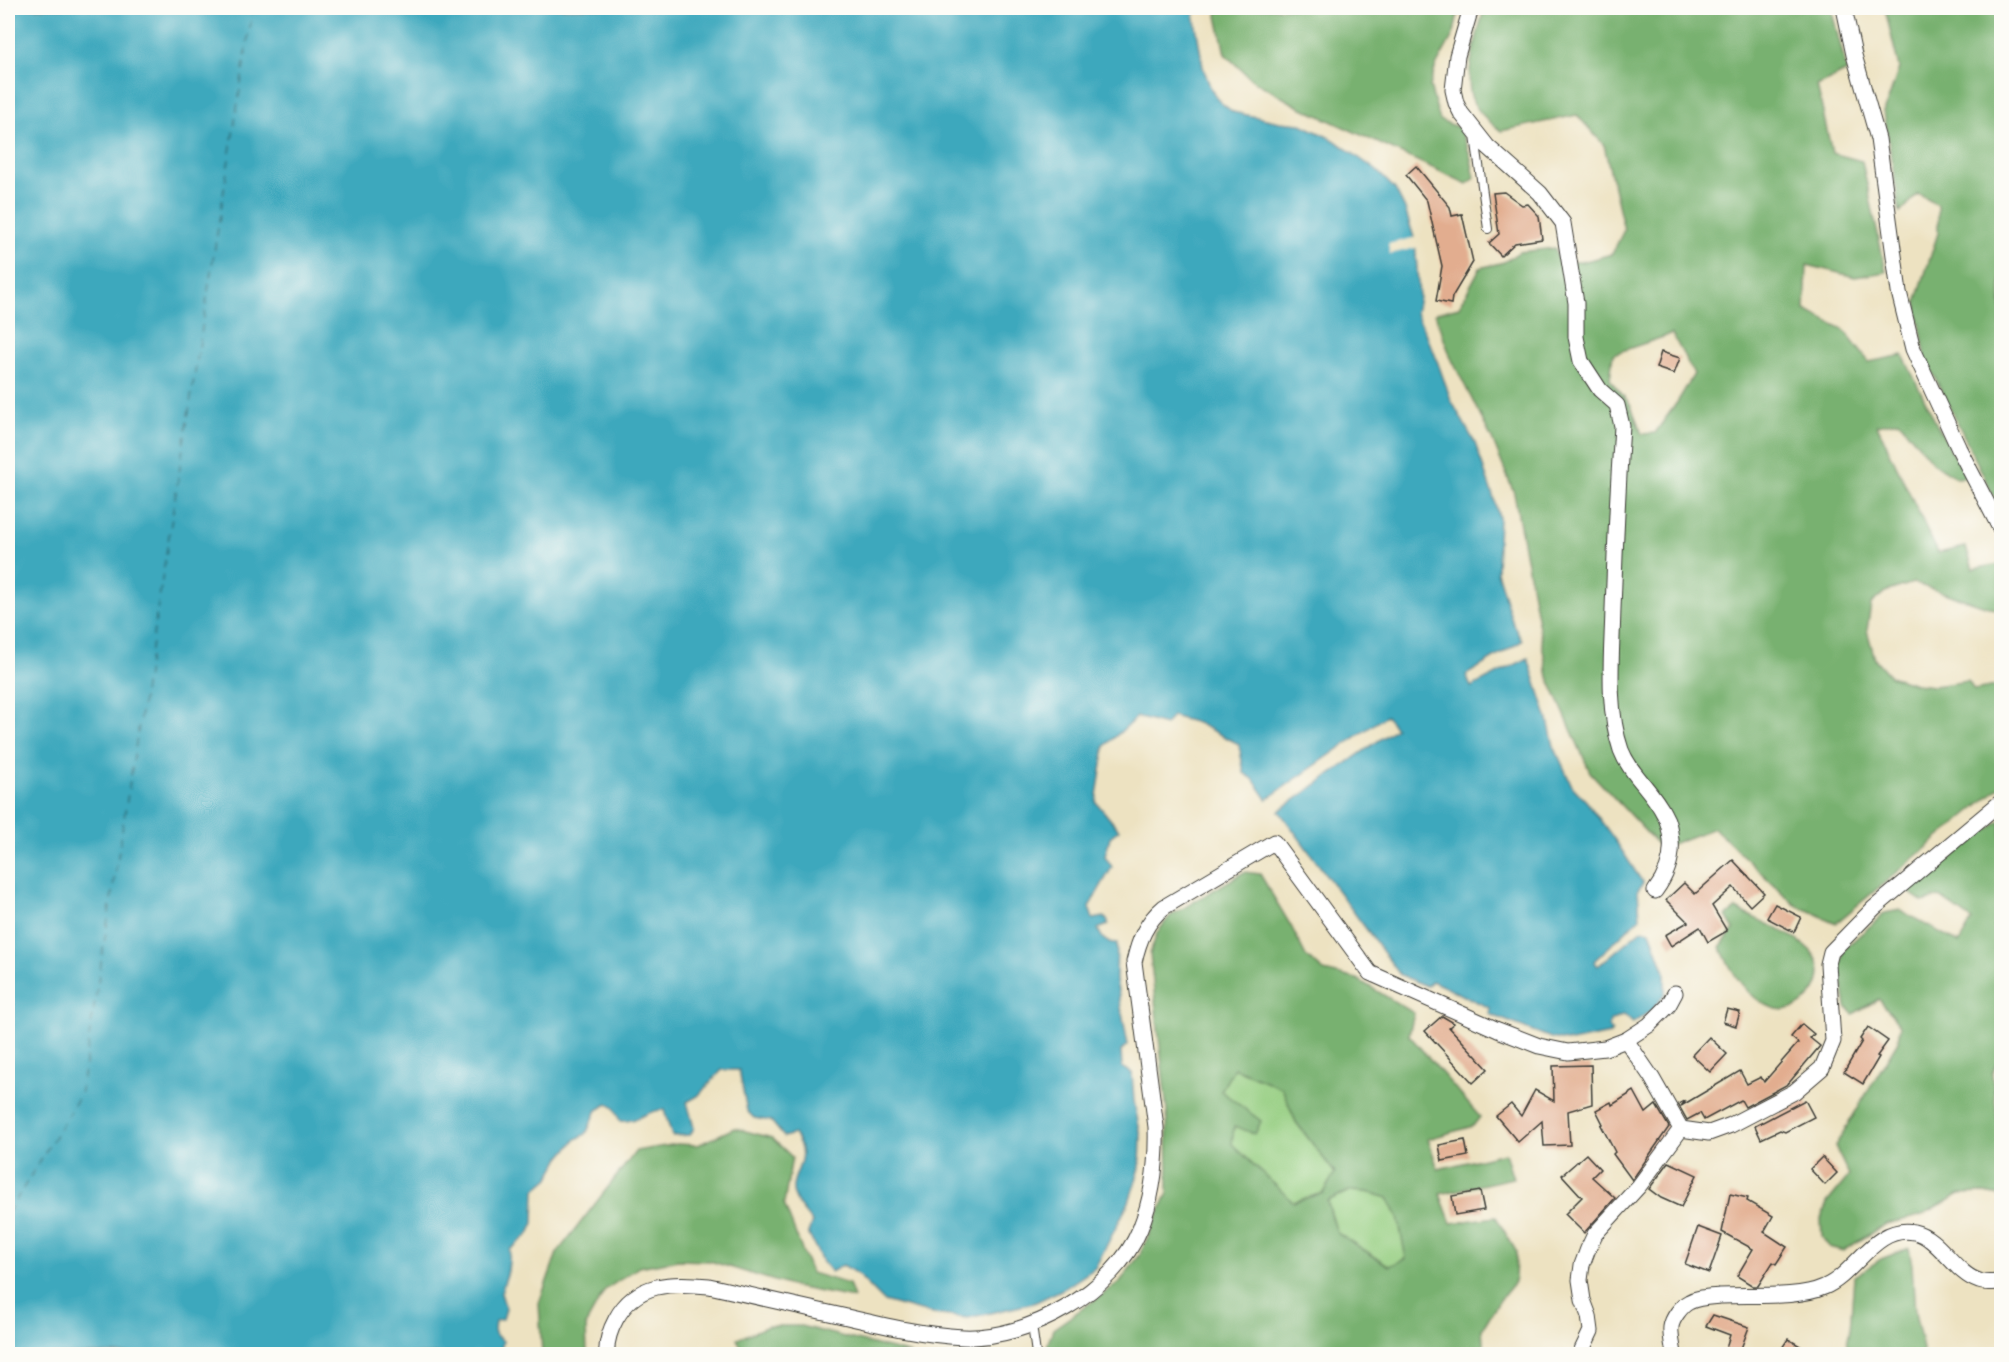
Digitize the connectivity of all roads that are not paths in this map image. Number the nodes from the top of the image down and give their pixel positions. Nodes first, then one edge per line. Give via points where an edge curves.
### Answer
1 (1471, 8) edge
2 (1844, 8) edge
3 (1473, 129) junction
4 (1488, 229) dead end
5 (2001, 532) edge
6 (2001, 801) edge
7 (1655, 891) dead end
8 (1675, 993) dead end
9 (1626, 1040) junction
10 (1681, 1130) junction
11 (2001, 1282) edge
12 (1032, 1325) junction
13 (607, 1354) edge
14 (1036, 1354) edge
15 (1580, 1354) edge
16 (1674, 1354) edge

1 - 3 street via 1457,56 1453,90 1456,103
2 - 5 street via 1878,139 1899,292 1913,349
3 - 4 lane
3 - 7 street via 1540,193 1563,223 1581,361 1600,390 1617,405 1622,426 1613,718 1629,765 1669,825 1669,864
6 - 10 street via 1874,908 1831,952 1828,964 1833,1041 1822,1068 1794,1092 1731,1125 1709,1133
8 - 9 street via 1668,1006
9 - 10 street
9 - 12 street via 1605,1048 1568,1052 1539,1046 1370,973 1274,842 1164,907 1153,916 1140,940 1134,962 1151,1082 1156,1153 1154,1179 1140,1230 1103,1280 1066,1308
10 - 15 street via 1595,1234 1588,1249 1580,1280 1592,1331
11 - 16 street via 1980,1282 1916,1232 1900,1232 1882,1238 1822,1289 1703,1297 1688,1302 1671,1326
12 - 13 street via 963,1337 898,1329 682,1283 644,1291 630,1300 611,1329
12 - 14 lane

